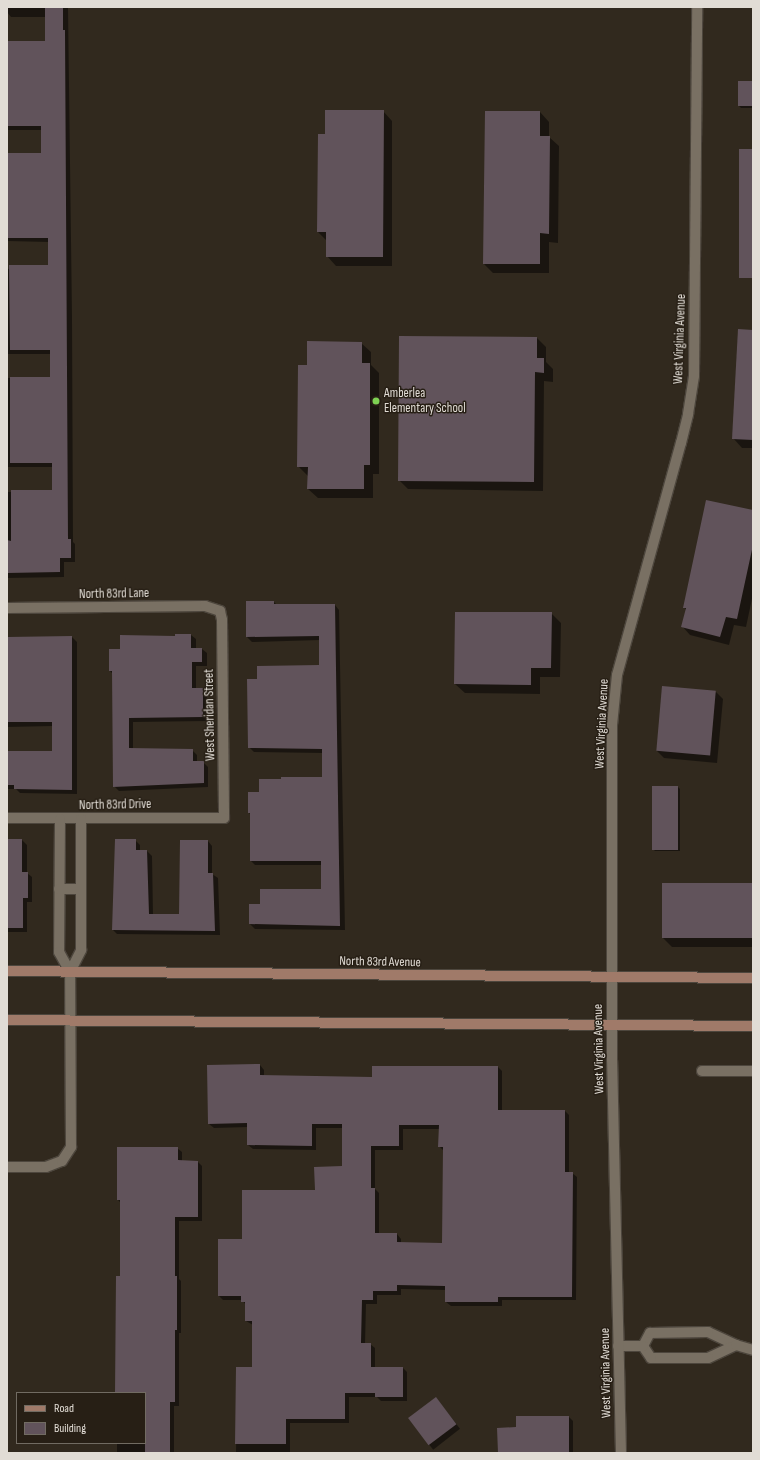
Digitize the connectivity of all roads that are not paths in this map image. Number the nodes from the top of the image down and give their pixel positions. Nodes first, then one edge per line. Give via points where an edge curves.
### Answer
1 (697, 7) edge
2 (7, 608) edge
3 (220, 611) joint
4 (7, 818) edge
5 (224, 818) joint
6 (60, 819) junction
7 (81, 819) junction
8 (60, 889) junction
9 (81, 889) junction
10 (7, 971) edge
11 (70, 972) junction
12 (612, 977) junction
13 (753, 978) edge
14 (7, 1020) edge
15 (69, 1020) junction
16 (612, 1025) junction
17 (753, 1026) edge
18 (702, 1071) dead end
19 (753, 1071) edge
20 (7, 1167) edge
21 (736, 1345) junction
22 (618, 1346) junction
23 (642, 1346) junction
24 (753, 1350) edge
25 (621, 1453) edge

1 - 12 street, West Virginia Avenue via 694,376 681,443 617,674 612,725
2 - 3 street, North 83rd Lane via 205,606
3 - 5 street, West Sheridan Street
4 - 6 street, North 83rd Drive
5 - 7 street, North 83rd Drive
6 - 7 street, North 83rd Drive
6 - 8 street
7 - 9 street
8 - 9 street
8 - 11 street via 59,952
9 - 11 street via 81,950
10 - 11 main road, North 83rd Avenue
11 - 12 main road, North 83rd Avenue
11 - 15 street
12 - 13 main road, North 83rd Avenue
12 - 16 street, West Virginia Avenue
14 - 15 main road
15 - 16 main road
15 - 20 street via 71,1147 62,1162 46,1167
16 - 17 main road
16 - 22 street, West Virginia Avenue
18 - 19 street
21 - 23 street via 708,1358 651,1358
21 - 23 street via 708,1332 650,1333
21 - 24 street
22 - 23 street
22 - 25 street, West Virginia Avenue

